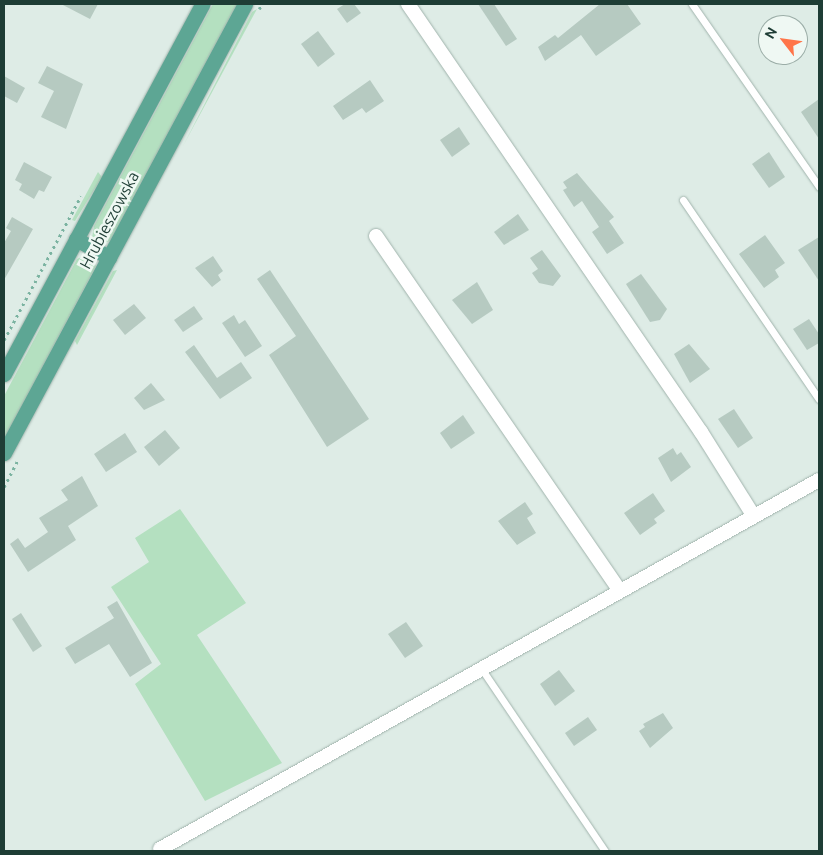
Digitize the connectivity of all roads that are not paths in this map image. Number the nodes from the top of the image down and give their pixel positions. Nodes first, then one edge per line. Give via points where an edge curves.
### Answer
1 (202, 4) edge
2 (245, 4) edge
3 (408, 4) edge
4 (692, 4) edge
5 (819, 187) edge
6 (683, 200) dead end
7 (376, 236) dead end
8 (76, 239) junction
9 (109, 257) junction
10 (4, 374) edge
11 (819, 399) edge
12 (4, 453) edge
13 (819, 480) edge
14 (753, 515) junction
15 (619, 590) junction
16 (481, 668) junction
17 (160, 849) dead end
18 (605, 851) edge

1 - 8 main road, Hrubieszowska
2 - 9 main road, Hrubieszowska
3 - 14 street via 701,432
4 - 5 lane
6 - 11 lane
7 - 15 street
8 - 9 main road
8 - 10 main road, Hrubieszowska
9 - 12 main road, Hrubieszowska
13 - 14 street
14 - 15 street
15 - 16 street
16 - 17 street
16 - 18 lane

